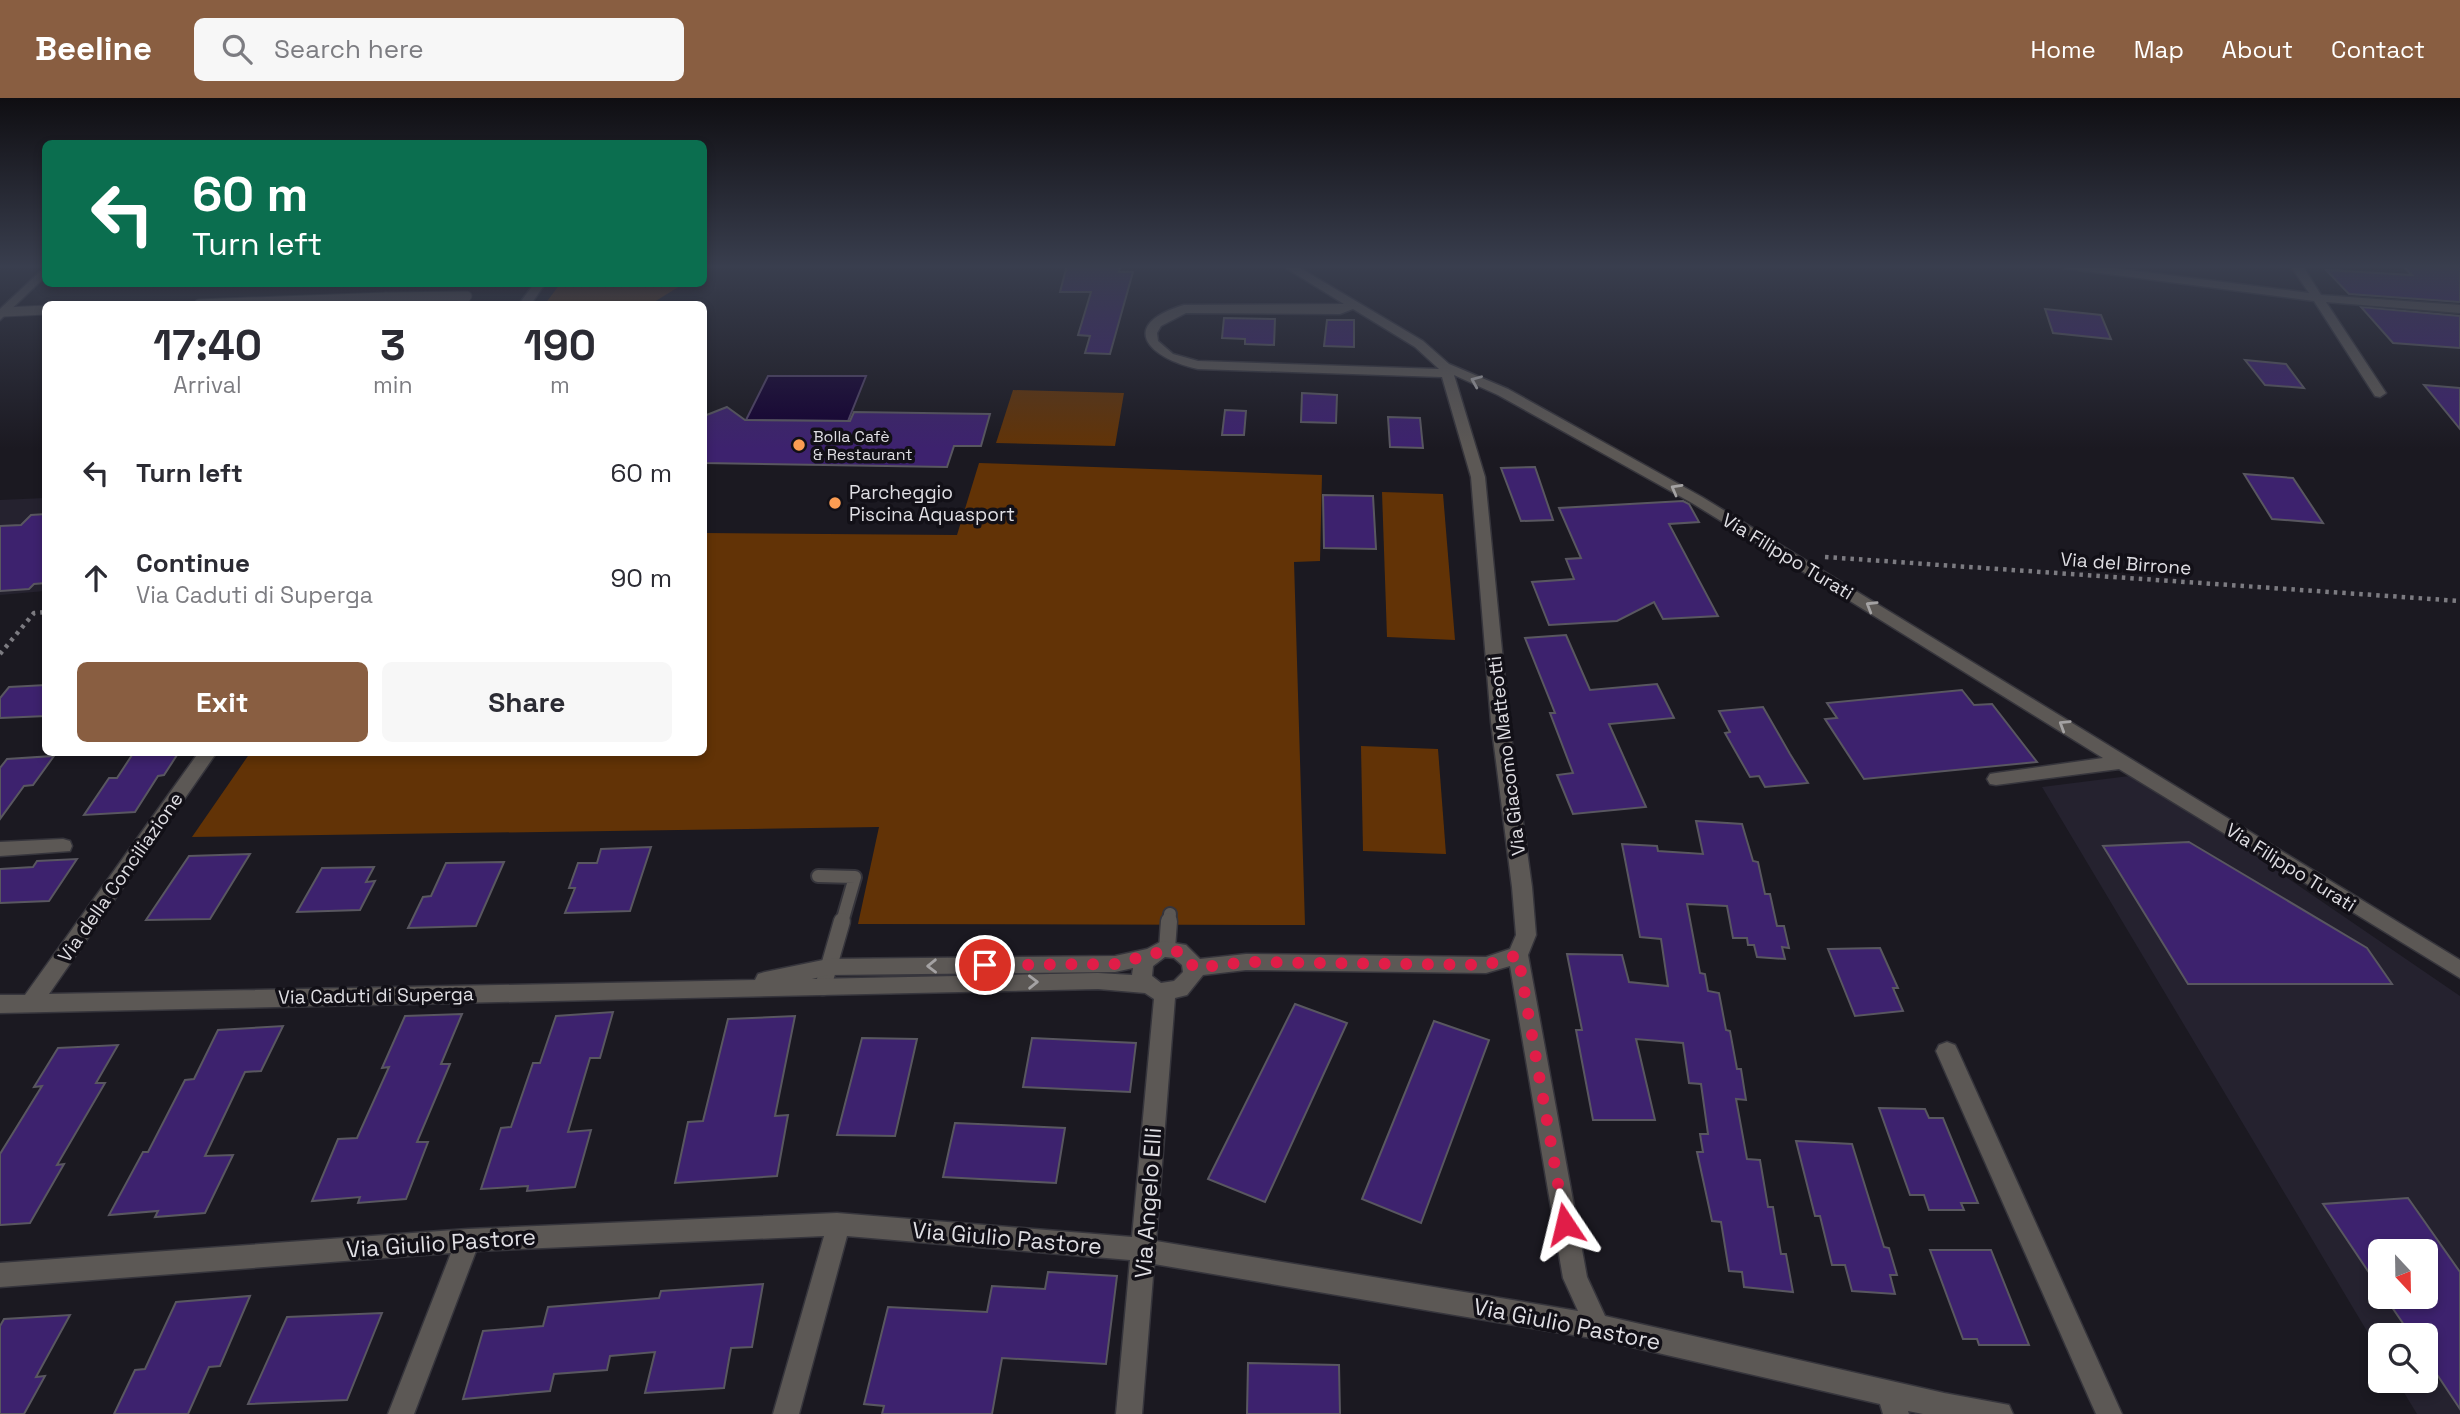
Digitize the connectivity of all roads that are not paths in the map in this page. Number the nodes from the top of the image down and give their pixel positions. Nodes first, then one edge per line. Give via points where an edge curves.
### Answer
1 (1156, 326) edge
2 (1390, 326) edge
3 (2336, 326) edge
4 (1219, 355) dead end
5 (1433, 355) junction
6 (1446, 370) junction
7 (2380, 393) dead end
8 (206, 756) edge
9 (2122, 762) junction
10 (1996, 779) dead end
11 (63, 846) dead end
12 (0, 849) edge
13 (818, 876) dead end
14 (1170, 914) dead end
15 (1167, 949) junction
16 (1518, 955) junction
17 (1147, 957) junction
18 (828, 967) junction
19 (1194, 968) junction
20 (2460, 971) edge
21 (823, 987) junction
22 (720, 989) junction
23 (1155, 989) junction
24 (32, 1002) junction
25 (0, 1004) edge
26 (1947, 1051) dead end
27 (837, 1224) junction
28 (468, 1240) junction
29 (1145, 1252) junction
30 (0, 1275) edge
31 (1597, 1327) junction
32 (1892, 1404) edge
33 (401, 1414) edge
34 (786, 1414) edge
35 (1129, 1414) edge
36 (2000, 1414) edge
37 (2109, 1414) edge

1 - 6 street via 1151,337 1159,352 1198,365
2 - 5 street, Via Giacomo Matteotti
3 - 7 street
4 - 5 street via 1396,360
5 - 6 street, Via Giacomo Matteotti
9 -> 6 street, Via Filippo Turati via 1697,500 1503,392
6 - 16 street, Via Giacomo Matteotti via 1478,477 1500,722 1524,911 1526,935
8 - 24 street, Via della Conciliazione
9 - 10 street
9 - 20 street, Via Filippo Turati
11 - 12 street
13 - 18 lane via 855,877
14 - 15 lane
15 - 17 street
15 - 19 street via 1186,955
16 - 19 street via 1486,965 1247,962
16 - 31 street, Via Giacomo Matteotti via 1575,1278
17 -> 18 street, Via Caduti di Superga via 1115,964
17 - 23 street via 1140,974
18 - 21 lane
18 - 22 street, Via Caduti di Superga
19 - 23 street via 1186,985
21 - 22 street, Via Caduti di Superga
21 -> 23 street, Via Caduti di Superga via 1098,981
22 - 24 street, Via Caduti di Superga
23 - 29 street, Via Angelo Elli
24 - 25 street, Via Caduti di Superga
26 - 37 street
27 - 28 street, Via Giulio Pastore
27 - 29 street, Via Giulio Pastore
27 - 34 street
28 - 30 street, Via Giulio Pastore
28 - 33 street
29 - 31 street, Via Giulio Pastore
29 - 35 street, Via Angelo Elli
31 - 32 street, Via Giulio Pastore
32 - 36 street, Via Giulio Pastore

